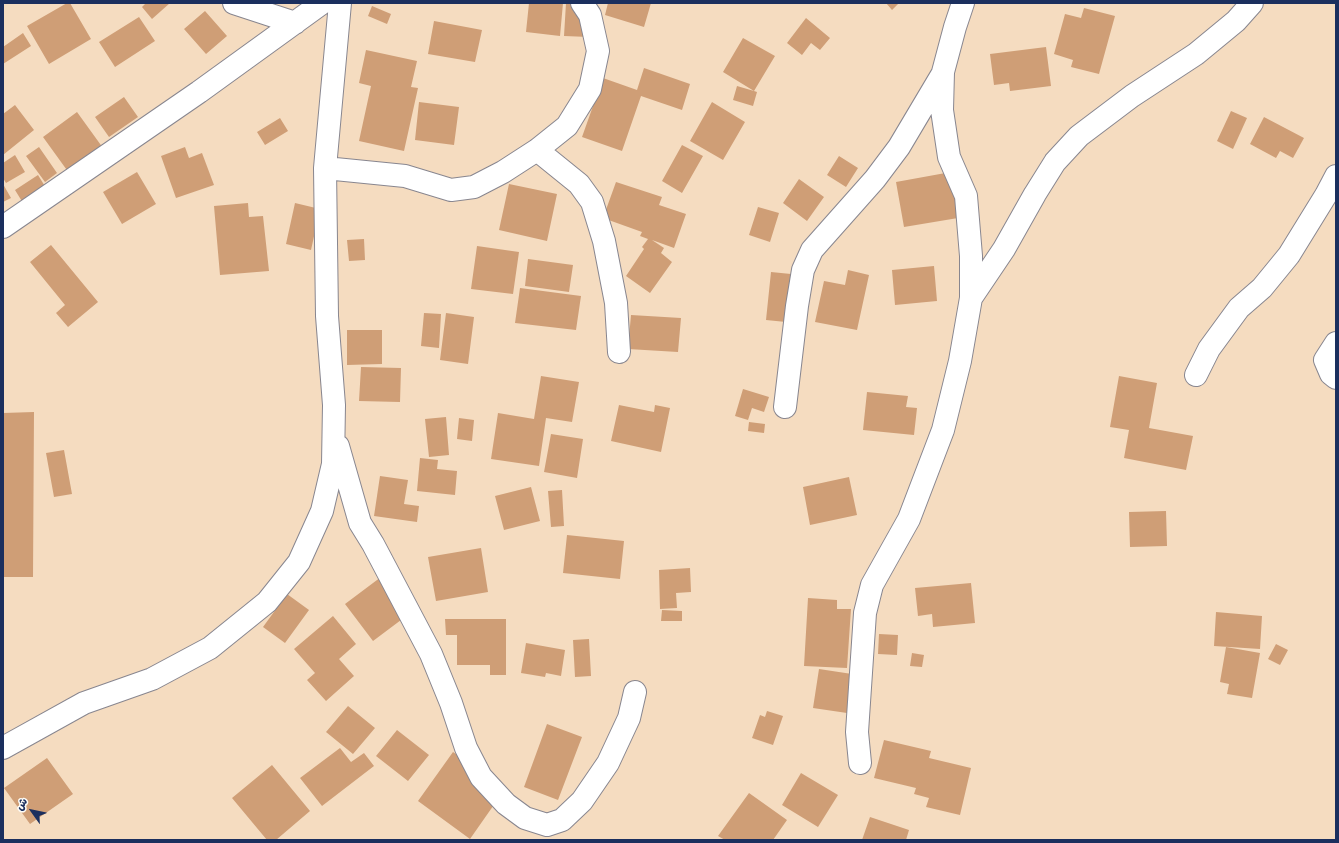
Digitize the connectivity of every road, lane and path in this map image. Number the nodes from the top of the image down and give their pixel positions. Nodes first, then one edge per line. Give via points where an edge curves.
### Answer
1 (234, 3) edge
2 (322, 3) edge
3 (340, 3) edge
4 (582, 3) edge
5 (963, 3) edge
6 (1252, 3) edge
7 (295, 23) junction
8 (943, 72) junction
9 (537, 150) junction
10 (325, 168) junction
11 (1336, 176) edge
12 (3, 228) edge
13 (971, 298) junction
14 (1336, 343) edge
15 (620, 352) dead end
16 (1196, 375) dead end
17 (1336, 378) edge
18 (785, 407) dead end
19 (333, 427) junction
20 (636, 692) dead end
21 (3, 748) edge
22 (860, 763) dead end

1 - 7 street
2 - 7 street
3 - 10 street
4 - 9 street via 590,15 598,51 590,89 567,126
5 - 8 street
6 - 13 street via 1236,21 1196,54 1132,96 1080,136 1055,162
7 - 12 street
8 - 13 street via 942,110 950,157 966,196 971,256
8 - 18 street via 899,147 875,179 812,250 803,270
9 - 10 street via 474,188 451,190 405,176
9 - 15 street via 579,184 592,202 604,241 616,303
10 - 19 street via 327,316 334,405
11 - 16 street via 1289,255 1262,288 1239,308 1209,349
13 - 22 street via 960,361 943,430 909,519 872,585 865,613 857,732
14 - 17 street via 1325,360 1331,374
19 - 20 street via 360,523 431,654 466,748 481,777 506,804 525,818 547,825 562,820 582,801 608,763 629,718
19 - 21 street via 333,464 322,511 299,562 267,602 210,648 152,679 84,703

